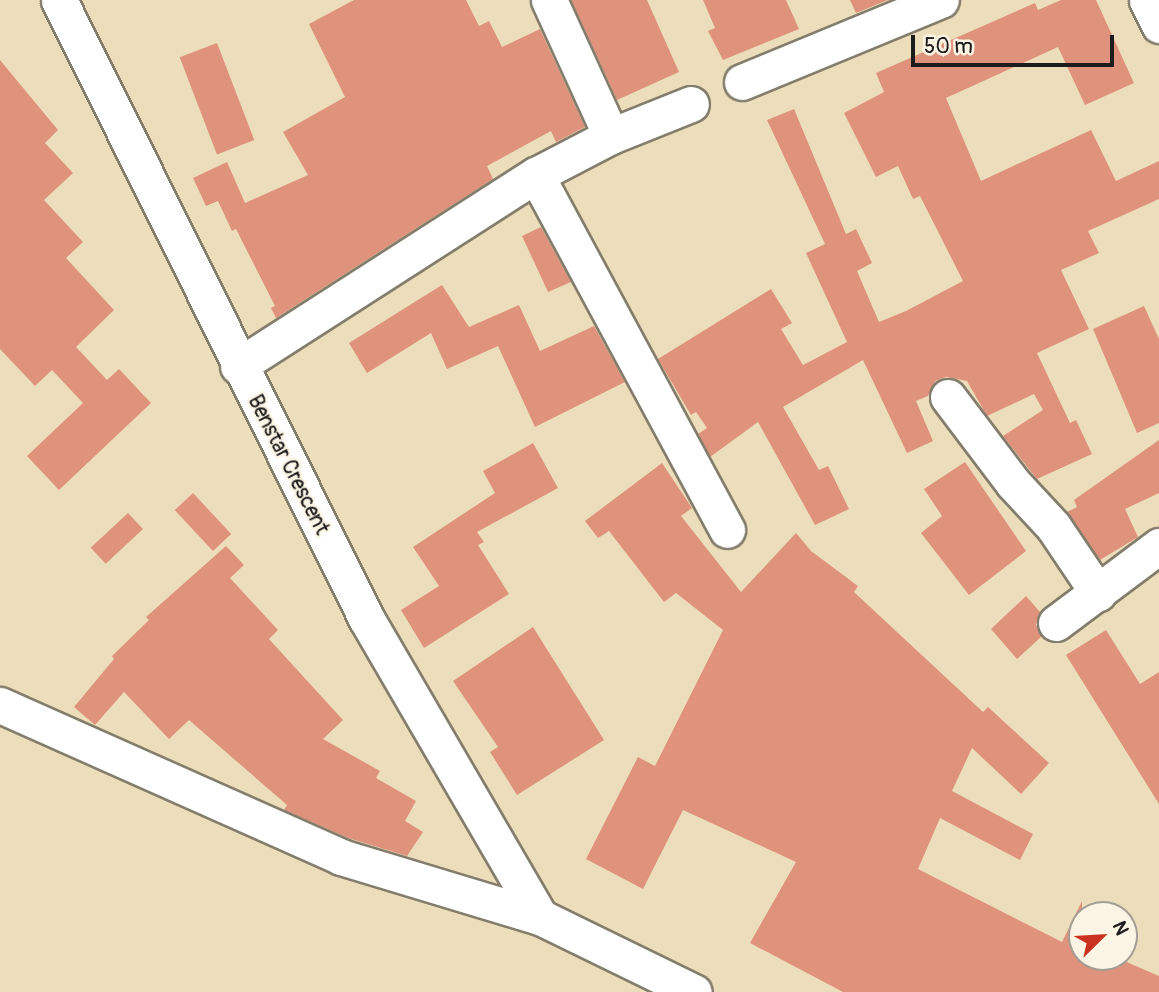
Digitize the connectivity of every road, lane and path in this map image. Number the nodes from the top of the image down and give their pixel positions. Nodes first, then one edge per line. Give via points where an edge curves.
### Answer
1 (59, 0) edge
2 (549, 0) edge
3 (941, 0) edge
4 (1147, 0) edge
5 (1159, 25) edge
6 (742, 82) dead end
7 (691, 104) dead end
8 (611, 136) junction
9 (536, 176) junction
10 (238, 366) junction
11 (948, 397) dead end
12 (727, 530) dead end
13 (1159, 546) edge
14 (1098, 593) junction
15 (1056, 623) dead end
16 (0, 705) edge
17 (540, 917) junction
18 (694, 992) edge

1 - 10 street, Benstar Crescent
2 - 8 street
3 - 6 street
4 - 5 street
7 - 8 street
8 - 9 street
9 - 10 street
9 - 12 street
10 - 17 street, Benstar Crescent via 366,618
11 - 14 street via 1013,483 1053,526
13 - 14 street
14 - 15 street
16 - 17 street via 341,857
17 - 18 street

